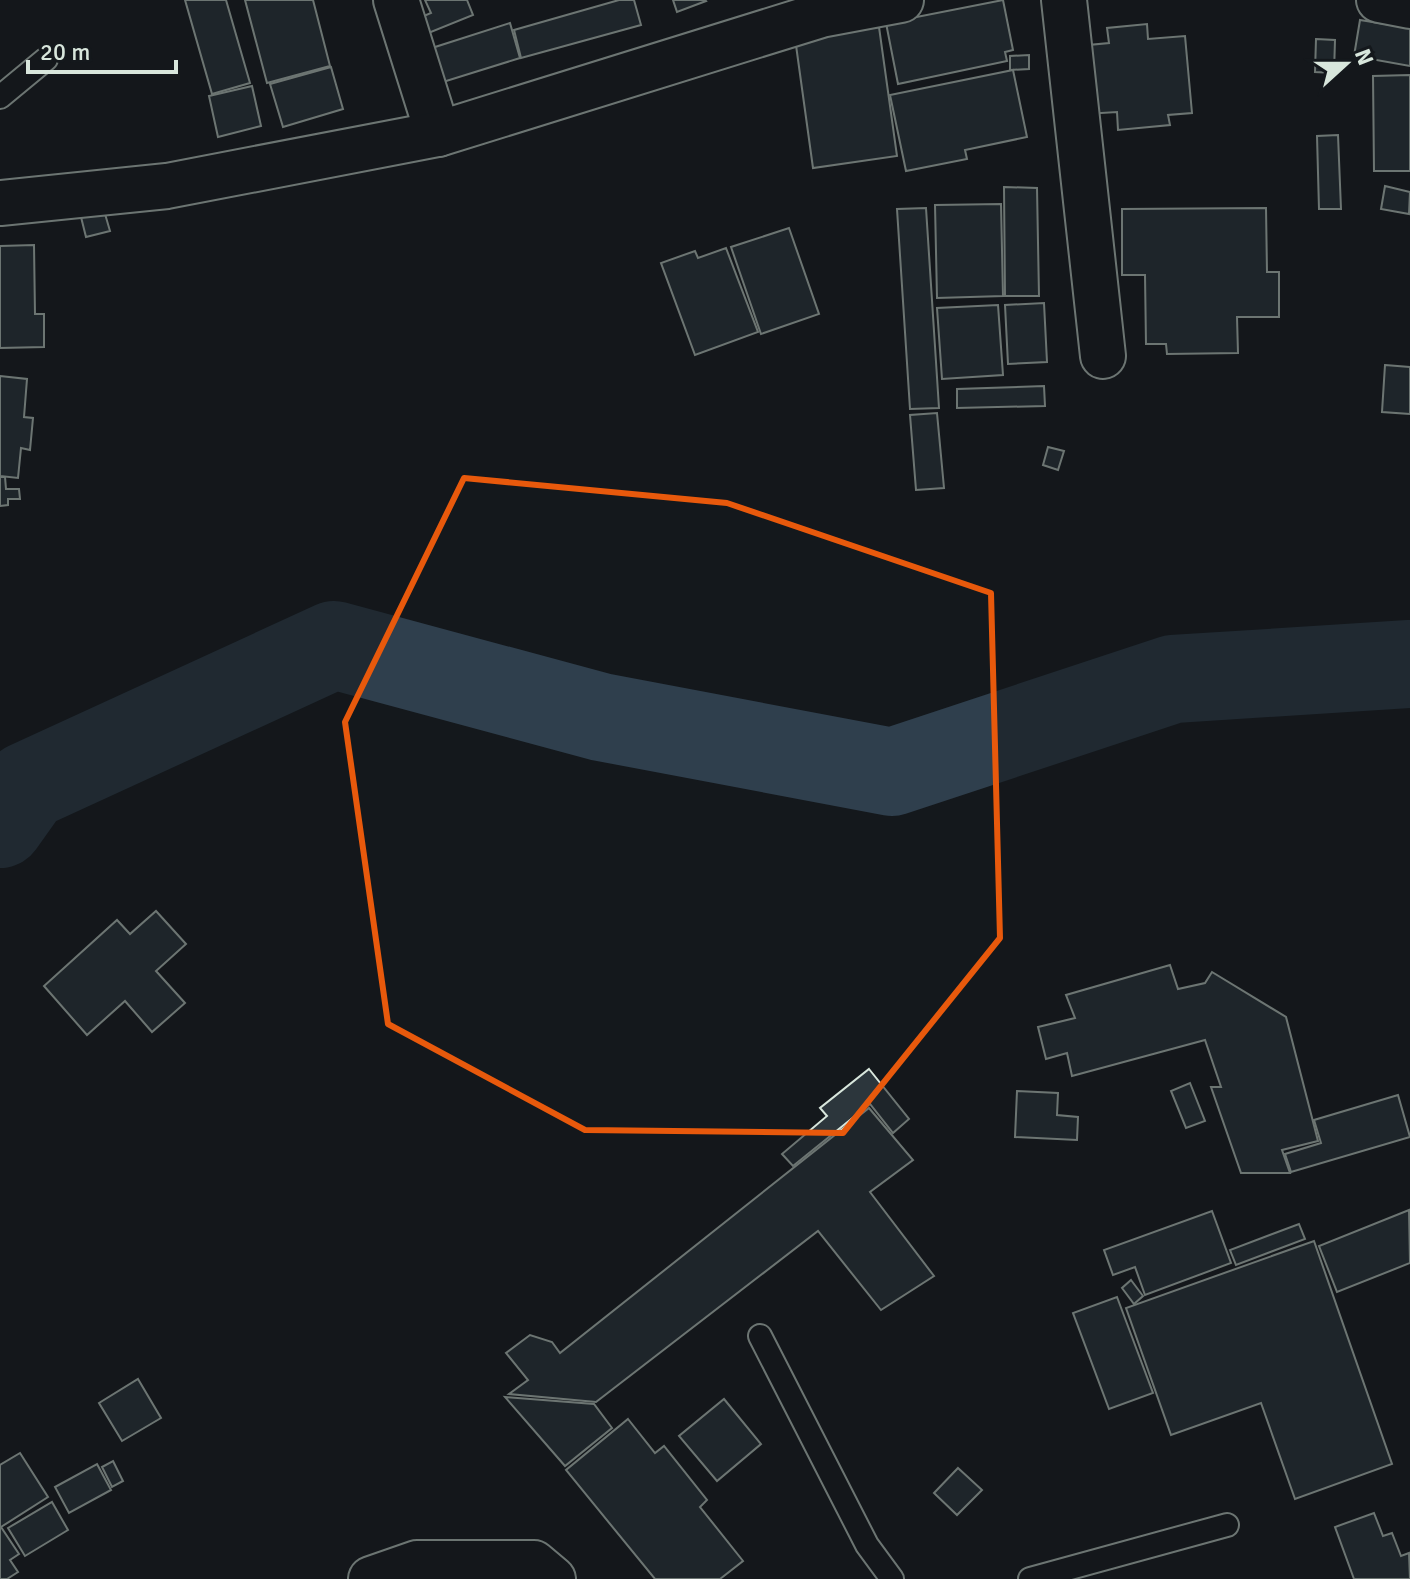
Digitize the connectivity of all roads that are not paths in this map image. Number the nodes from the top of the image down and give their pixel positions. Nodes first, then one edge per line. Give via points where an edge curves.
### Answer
1 (396, 0) edge
2 (901, 0) edge
3 (1064, 0) edge
4 (1379, 0) edge
5 (1410, 6) edge
6 (46, 59) dead end
7 (0, 97) edge
8 (438, 134) junction
9 (0, 203) edge
10 (1103, 356) dead end
11 (760, 1336) dead end
12 (1227, 1525) dead end
13 (371, 1579) edge
14 (553, 1579) edge
15 (892, 1579) edge
16 (1030, 1579) edge

1 - 8 street
2 - 8 street via 821,15
3 - 10 street
4 - 5 street
6 - 7 lane
8 - 9 street via 167,186
11 - 15 lane via 867,1545
12 - 16 lane
13 - 14 street via 417,1563 534,1563

